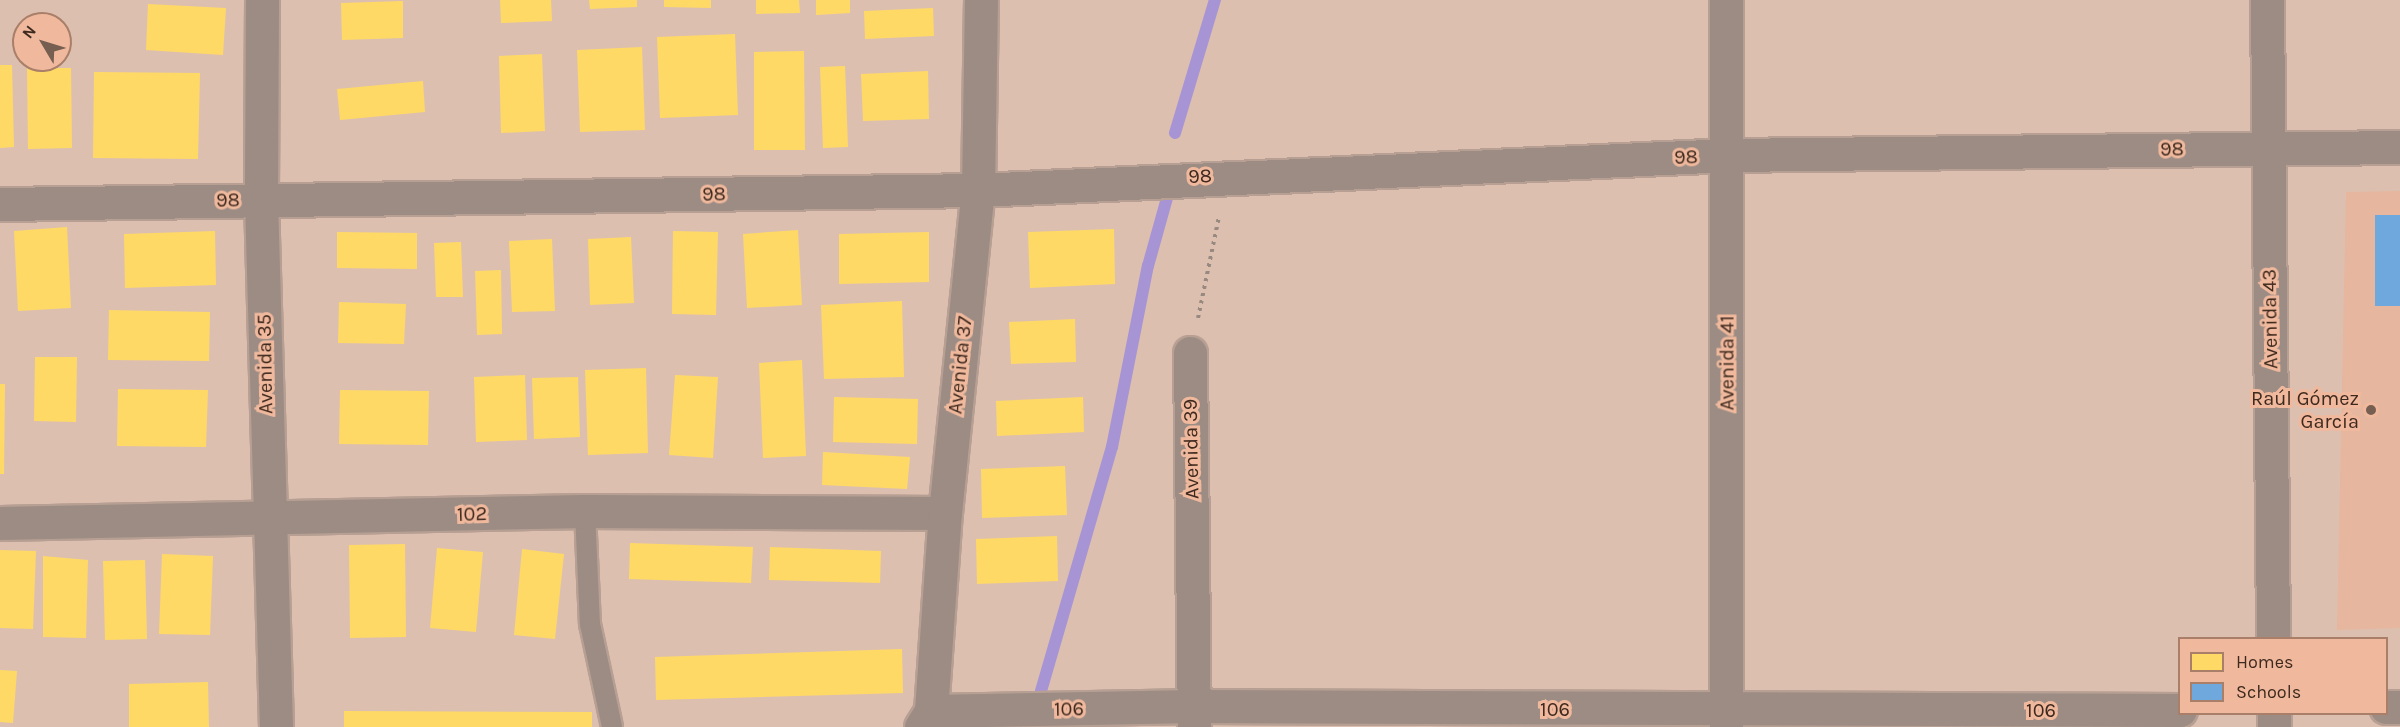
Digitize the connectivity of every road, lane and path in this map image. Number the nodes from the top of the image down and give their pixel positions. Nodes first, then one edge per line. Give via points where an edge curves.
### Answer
1 (262, 0) edge
2 (981, 0) edge
3 (1726, 0) edge
4 (2267, 0) edge
5 (2400, 147) edge
6 (2268, 148) junction
7 (1728, 155) junction
8 (1228, 175) junction
9 (978, 190) junction
10 (261, 200) junction
11 (0, 204) edge
12 (1190, 353) joint
13 (585, 511) junction
14 (945, 513) junction
15 (268, 520) junction
16 (0, 523) edge
17 (2273, 637) edge
18 (2178, 710) edge
19 (1194, 717) edge
20 (926, 719) edge
21 (1726, 719) edge
22 (276, 727) edge
23 (612, 727) edge

1 - 10 street, Avenida 35
2 - 9 street, Avenida 37
3 - 7 street, Avenida 41
4 - 6 street, Avenida 43
5 - 6 street, 98
6 - 7 street, 98
6 - 17 street, Avenida 43
7 - 8 street, 98
7 - 21 street, Avenida 41
8 - 9 street, 98
8 - 12 path
9 - 10 street, 98
9 - 14 street, Avenida 37
10 - 11 street, 98
10 - 15 street, Avenida 35
12 - 19 street, Avenida 39
13 - 14 street, 102
13 - 15 street, 102
13 - 23 lane via 590,624
14 - 20 street, Avenida 37
15 - 16 street, 102
15 - 22 street, Avenida 35
18 - 21 street, 106
19 - 20 street, 106
19 - 21 street, 106

